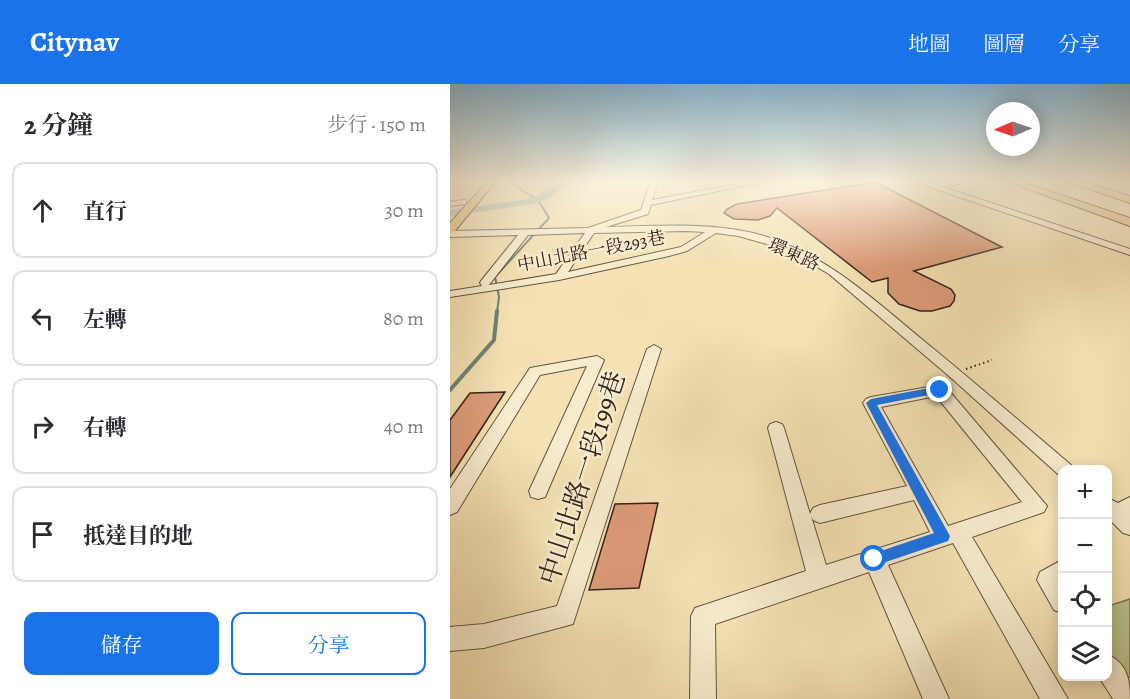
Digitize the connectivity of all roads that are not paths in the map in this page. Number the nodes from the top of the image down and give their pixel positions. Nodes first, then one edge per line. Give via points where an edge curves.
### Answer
1 (459, 209) edge
2 (645, 210) edge
3 (999, 210) edge
4 (1095, 210) edge
5 (1011, 214) junction
6 (996, 216) dead end
7 (1130, 222) edge
8 (592, 229) junction
9 (715, 230) junction
10 (529, 231) junction
11 (450, 232) edge
12 (1130, 252) edge
13 (559, 277) junction
14 (485, 285) junction
15 (450, 294) edge
16 (654, 349) dead end
17 (776, 428) dead end
18 (1059, 465) edge
19 (538, 491) dead end
20 (919, 491) junction
21 (450, 506) edge
22 (820, 514) dead end
23 (950, 534) junction
24 (874, 559) junction
25 (1058, 573) edge
26 (819, 578) junction
27 (1058, 596) edge
28 (450, 639) edge
29 (1112, 675) edge
30 (704, 699) edge
31 (936, 699) edge
32 (1055, 699) edge
33 (1128, 699) edge

1 - 11 main road
2 - 8 street via 643,214
3 - 5 street
4 - 7 highway
5 - 6 street
5 - 12 street
8 - 9 street, 環東路
8 - 10 street, 環東路
8 - 13 street
9 - 13 street, 中山北路一段293巷 via 684,249
9 - 18 street, 環東路 via 773,243 833,272
10 - 11 street, 環東路
10 - 14 street
13 - 14 street, 中山北路一段293巷
14 - 15 street, 中山北路一段293巷
16 - 28 street, 中山北路一段199巷 via 565,616 484,636
17 - 26 street
19 - 21 street, 中山北路一段199巷 via 597,360 535,371
20 - 22 street
20 - 23 street
20 - 23 street via 871,403 940,390 1037,506
23 - 24 street
23 - 32 street
24 - 26 street
24 - 31 street
25 - 27 street via 1047,580
26 - 30 street via 704,616
29 - 33 street

